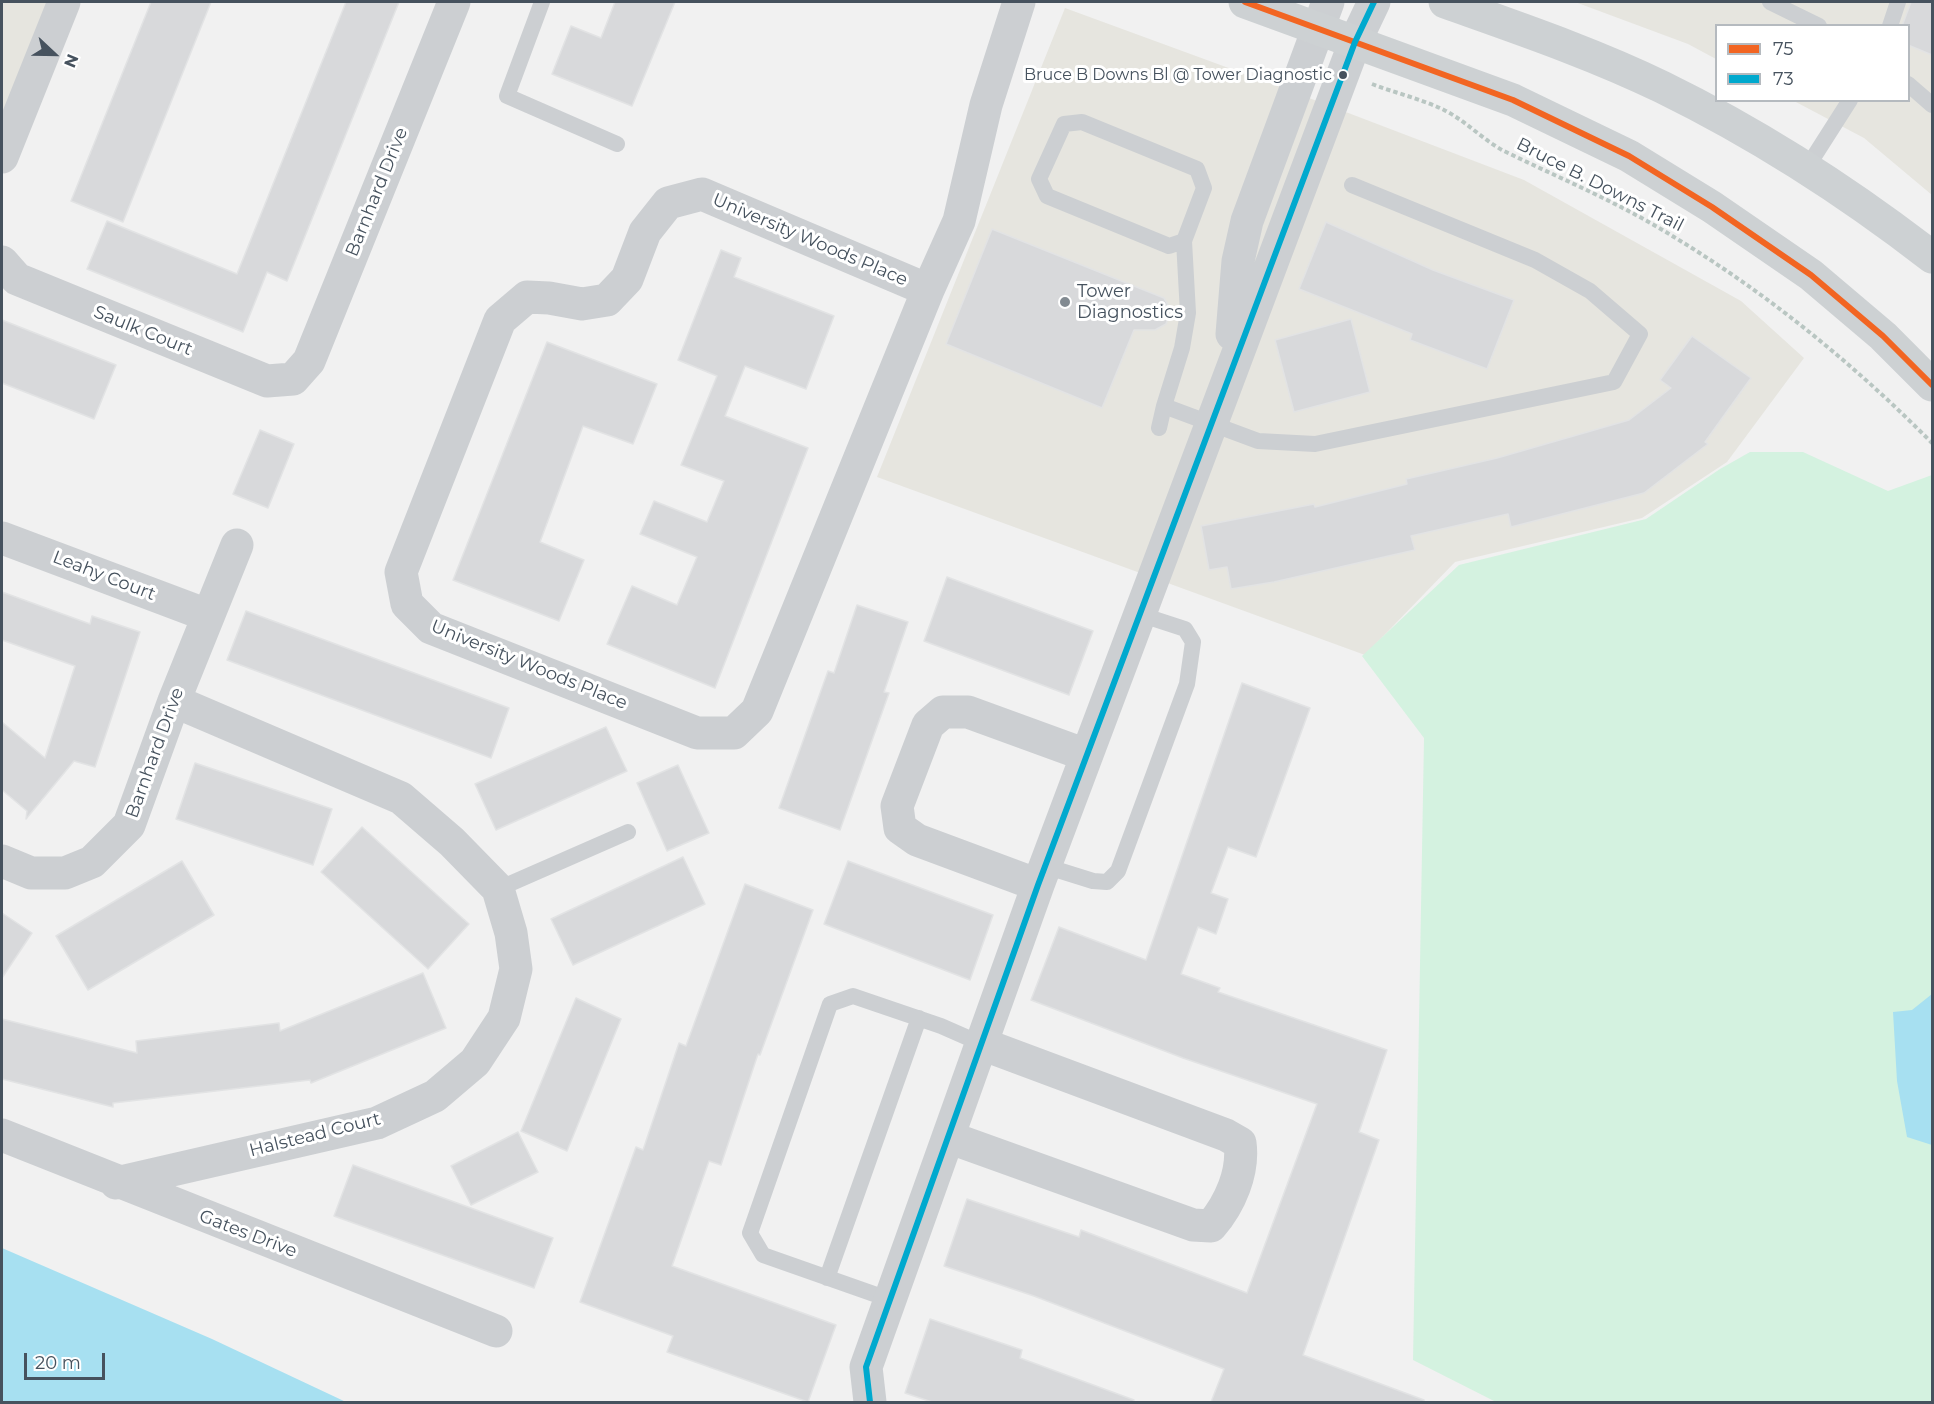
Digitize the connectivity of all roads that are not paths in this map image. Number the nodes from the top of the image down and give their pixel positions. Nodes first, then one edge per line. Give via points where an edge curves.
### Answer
1 (64, 2) edge
2 (454, 2) edge
3 (542, 2) edge
4 (1019, 2) edge
5 (1245, 2) edge
6 (1374, 2) edge
7 (1446, 2) edge
8 (1770, 2) edge
9 (1898, 2) edge
10 (1322, 15) edge
11 (1815, 24) edge
12 (1891, 24) edge
13 (1355, 42) junction
14 (1910, 86) edge
15 (1849, 102) edge
16 (1932, 105) edge
17 (617, 144) dead end
18 (2, 157) edge
19 (1806, 169) junction
20 (1352, 185) dead end
21 (1184, 241) junction
22 (1932, 257) edge
23 (2, 262) edge
24 (928, 290) junction
25 (1229, 375) junction
26 (293, 379) joint
27 (1932, 385) edge
28 (1164, 406) junction
29 (1210, 424) junction
30 (1159, 428) dead end
31 (2, 538) edge
32 (237, 545) dead end
33 (1139, 614) junction
34 (207, 615) junction
35 (174, 701) junction
36 (1086, 755) junction
37 (628, 832) dead end
38 (2, 861) edge
39 (1041, 875) junction
40 (498, 889) junction
41 (919, 1018) junction
42 (982, 1044) junction
43 (2, 1135) edge
44 (948, 1137) junction
45 (116, 1183) junction
46 (827, 1278) junction
47 (891, 1300) junction
48 (496, 1331) dead end
49 (870, 1402) edge

1 - 18 street
2 - 26 street, Barnhard Drive via 309,361
3 - 17 lane via 507,96
4 - 24 street, University Woods Place via 986,105 959,221
5 - 10 main road
6 - 13 street
7 - 19 main road via 1549,39 1661,87
8 - 11 lane
9 - 12 lane
10 - 13 main road
10 - 25 street via 1247,221 1238,261
13 - 25 street
13 - 27 main road via 1513,100 1629,156 1811,275 1883,336
14 - 16 lane
15 - 19 lane
19 - 22 main road via 1863,203
20 - 29 lane via 1535,260 1590,291 1640,334 1614,382 1315,444 1258,441
21 - 21 lane via 1204,188 1197,169 1082,122 1064,124 1039,179 1047,196 1169,246
21 - 28 lane via 1188,313
23 - 26 street, Saulk Court via 17,279 267,381
24 - 24 street, University Woods Place via 757,711 734,733 696,733 431,628 407,604 401,572 500,320 527,297 582,304 607,300 627,279 645,232 668,203 702,194
25 - 29 street
28 - 29 lane
28 - 30 lane
29 - 33 street
31 - 34 street, Leahy Court
32 - 34 street, Barnhard Drive
33 - 36 street
33 - 39 lane via 1185,629 1193,642 1187,684 1118,871 1107,882
34 - 35 street, Barnhard Drive
35 - 38 street, Barnhard Drive via 129,825 92,862 65,873 31,873
35 - 40 street, Halstead Court via 401,798
36 - 39 street
36 - 39 street via 968,712 943,712 928,725 897,806 900,828 917,840
37 - 40 lane
39 - 42 street
40 - 45 street, Halstead Court via 511,933 516,969 504,1018 475,1062 435,1096 377,1123
41 - 42 lane
41 - 46 lane
41 - 46 lane via 853,996 830,1004 826,1015 750,1233 763,1255
42 - 44 street
42 - 44 street via 1240,1143 1242,1160 1225,1210 1211,1226 1193,1225
43 - 45 street, Gates Drive
44 - 47 street
45 - 48 street, Gates Drive
46 - 47 lane
47 - 49 street via 866,1367

